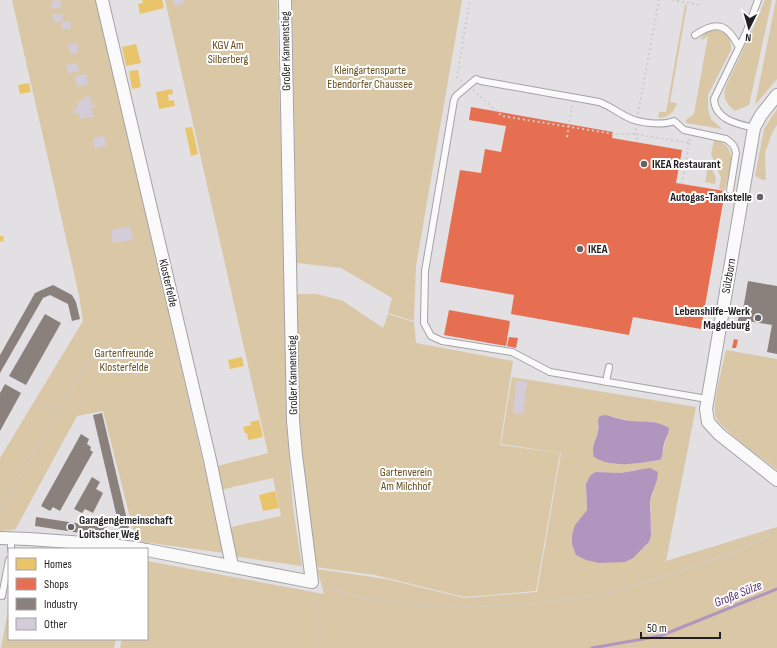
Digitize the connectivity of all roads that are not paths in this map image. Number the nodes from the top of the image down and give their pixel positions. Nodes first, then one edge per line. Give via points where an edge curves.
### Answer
1 (102, 0) edge
2 (285, 0) edge
3 (758, 0) edge
4 (695, 35) dead end
5 (739, 47) junction
6 (777, 94) edge
7 (754, 128) junction
8 (730, 190) dead end
9 (609, 367) dead end
10 (606, 382) junction
11 (707, 399) junction
12 (777, 480) edge
13 (7, 542) edge
14 (134, 548) edge
15 (148, 550) edge
16 (8, 565) edge
17 (232, 566) junction
18 (2, 596) dead end

1 - 17 street, Klosterfelde via 210,460
2 - 17 street, Großer Kannenstieg via 294,427 312,582
3 - 5 lane
4 - 5 lane via 713,26 724,28 733,35
5 - 7 lane via 714,99 722,116 729,121
6 - 7 street, Sülzborn via 760,115
7 - 11 street, Sülzborn
8 - 10 lane via 736,153 731,142 684,130 674,121 662,124 637,120 599,102 476,79 456,96 425,271 424,323 431,336 442,341 512,352 550,372
9 - 10 lane
10 - 11 lane
11 - 12 street, Sülzborn via 707,417 715,430
13 - 14 street
15 - 17 street
16 - 18 lane

